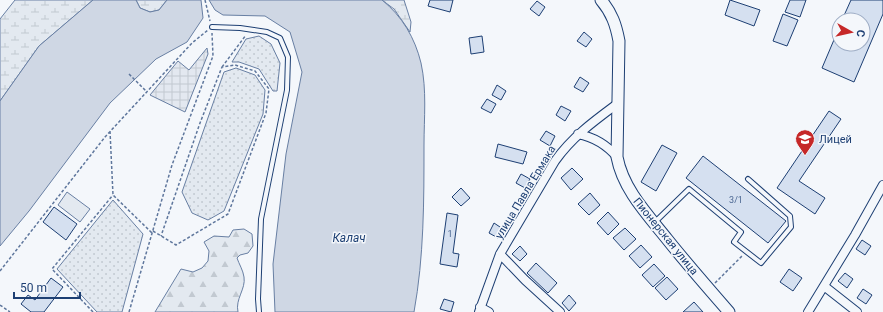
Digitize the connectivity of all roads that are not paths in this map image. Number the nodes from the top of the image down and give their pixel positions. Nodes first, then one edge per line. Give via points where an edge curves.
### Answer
1 (601, 0) edge
2 (212, 27) road end
3 (617, 104) junction
4 (578, 134) junction
5 (617, 157) junction
6 (748, 179) dead end
7 (883, 185) edge
8 (654, 223) junction
9 (500, 254) junction
10 (824, 286) junction
11 (479, 310) edge
12 (259, 312) edge
13 (489, 312) edge
14 (560, 312) edge
15 (729, 312) edge
16 (808, 312) edge
17 (857, 312) edge

1 - 3 street, Пионерская улица via 616,23
2 - 12 lane via 267,32 280,38 288,56 287,90 261,219
3 - 4 street, улица Павла Ермака
3 - 5 street, Пионерская улица
4 - 5 street via 601,142
4 - 9 street, улица Павла Ермака via 555,161
5 - 8 street, Пионерская улица via 624,180
6 - 8 lane via 790,216 791,227 761,263 734,242 741,232 689,189
7 - 10 street
8 - 15 street, Пионерская улица
9 - 11 street, улица Павла Ермака
9 - 14 street
10 - 16 street
10 - 17 street
11 - 13 street

